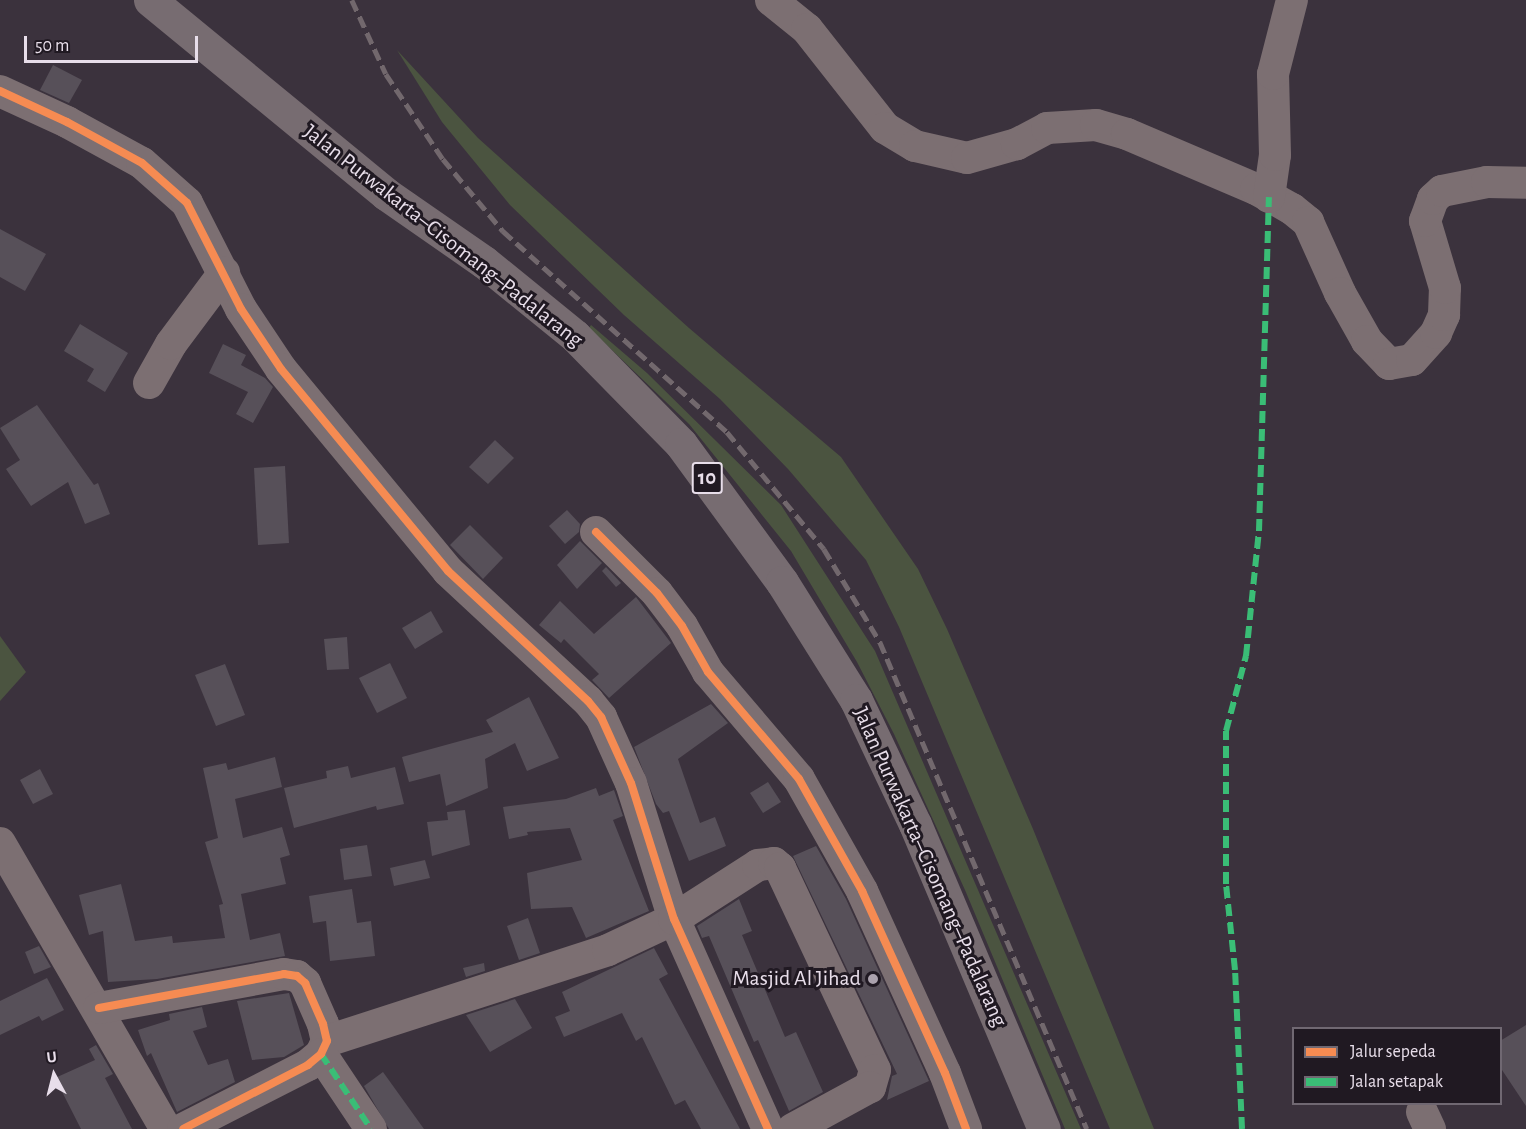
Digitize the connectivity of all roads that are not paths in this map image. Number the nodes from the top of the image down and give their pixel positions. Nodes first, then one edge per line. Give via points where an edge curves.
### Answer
1 (150, 0) edge
2 (771, 0) edge
3 (1292, 0) edge
4 (0, 91) edge
5 (1526, 183) edge
6 (1269, 196) junction
7 (224, 273) junction
8 (149, 383) dead end
9 (596, 532) dead end
10 (0, 843) edge
11 (674, 919) junction
12 (99, 1008) junction
13 (324, 1048) junction
14 (166, 1129) edge
15 (183, 1129) edge
16 (371, 1129) edge
17 (768, 1129) edge
18 (793, 1129) edge
19 (966, 1129) edge
20 (1044, 1129) edge

1 - 20 highway, Jalan Purwakarta–Cisomang–Padalarang / 10 via 386,194 484,262 575,336 681,444 782,582 856,700 915,824
2 - 6 street via 807,29 885,128 915,146 967,158 1017,144 1047,129 1096,125 1127,134
3 - 6 street via 1273,74 1275,155
4 - 7 street via 142,163 187,203
5 - 6 street via 1487,182 1442,191 1428,208 1425,221 1445,288 1444,315 1426,347 1412,360 1399,364 1383,361 1367,341 1308,222
7 - 8 street via 171,344
7 - 11 street via 241,309 281,369 405,523 448,571 601,717 631,783
9 - 19 street via 657,593 721,688 799,779 862,891 945,1073
10 - 12 street
11 - 13 street via 573,964
11 - 17 street
11 - 18 street via 758,865 774,863 780,868 875,1070 870,1087
12 - 13 street via 284,974 297,976 306,983
12 - 14 street
13 - 15 street via 308,1065
13 - 16 street

